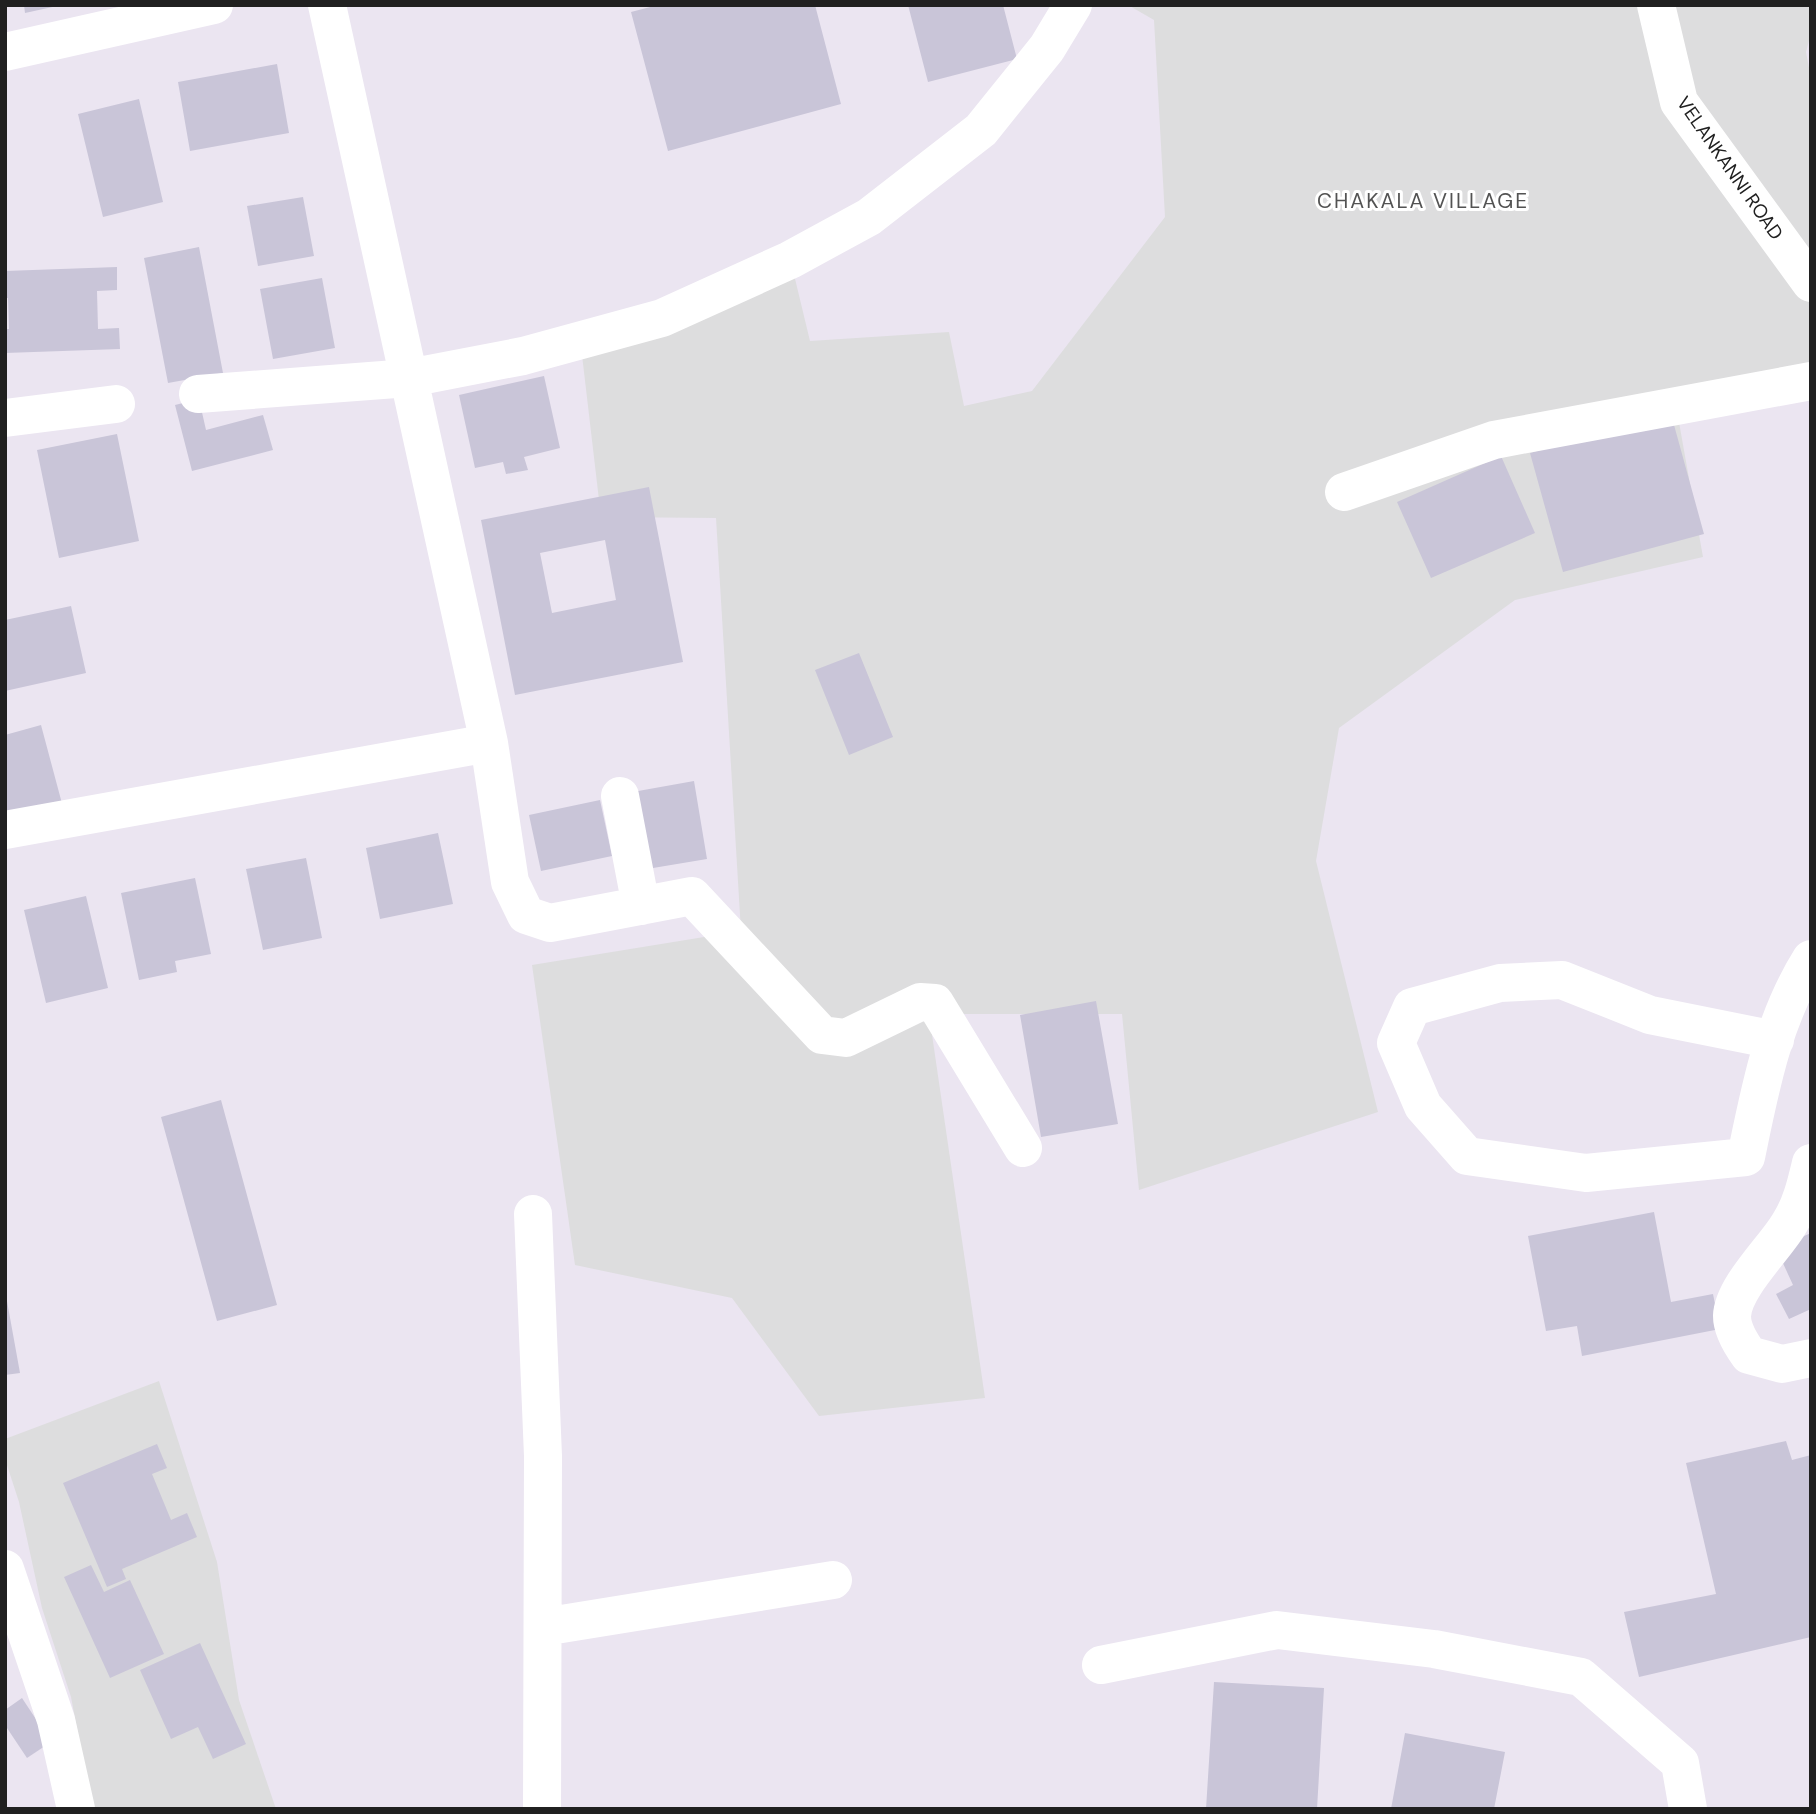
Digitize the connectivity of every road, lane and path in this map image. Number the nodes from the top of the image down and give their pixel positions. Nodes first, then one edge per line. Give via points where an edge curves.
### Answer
1 (214, 5) edge
2 (327, 5) edge
3 (1073, 5) edge
4 (1656, 5) edge
5 (5, 52) edge
6 (1811, 283) edge
7 (408, 378) junction
8 (1811, 381) edge
9 (198, 394) dead end
10 (116, 404) dead end
11 (5, 418) edge
12 (1344, 492) dead end
13 (489, 743) junction
14 (620, 796) dead end
15 (5, 830) edge
16 (641, 906) junction
17 (1811, 959) edge
18 (1775, 1041) junction
19 (1023, 1148) dead end
20 (1811, 1163) edge
21 (533, 1214) dead end
22 (1811, 1358) edge
23 (5, 1569) edge
24 (834, 1580) dead end
25 (543, 1627) junction
26 (1101, 1665) dead end
27 (76, 1809) edge
28 (542, 1809) edge
29 (1688, 1809) edge

1 - 5 street
2 - 7 street
3 - 7 street via 1048,47 981,130 869,217 790,260 662,318 523,356
4 - 6 street, VELANKANNI ROAD via 1679,102
7 - 9 street
7 - 13 street
8 - 12 street via 1494,440
10 - 11 street
13 - 15 street
13 - 16 street via 510,882 526,915 550,923
14 - 16 street
16 - 19 street via 692,896 822,1035 846,1038 920,1002 935,1003
17 - 18 street via 1793,987
18 - 18 street via 1762,1077 1746,1157 1586,1173 1467,1156 1423,1106 1396,1043 1412,1007 1500,983 1562,980 1650,1015
20 - 22 street via 1800,1204 1753,1273 1732,1314 1739,1341 1749,1355 1782,1364
21 - 25 street via 543,1456
23 - 27 street via 56,1720
24 - 25 street
25 - 28 street
26 - 29 street via 1277,1630 1434,1649 1581,1676 1680,1763

